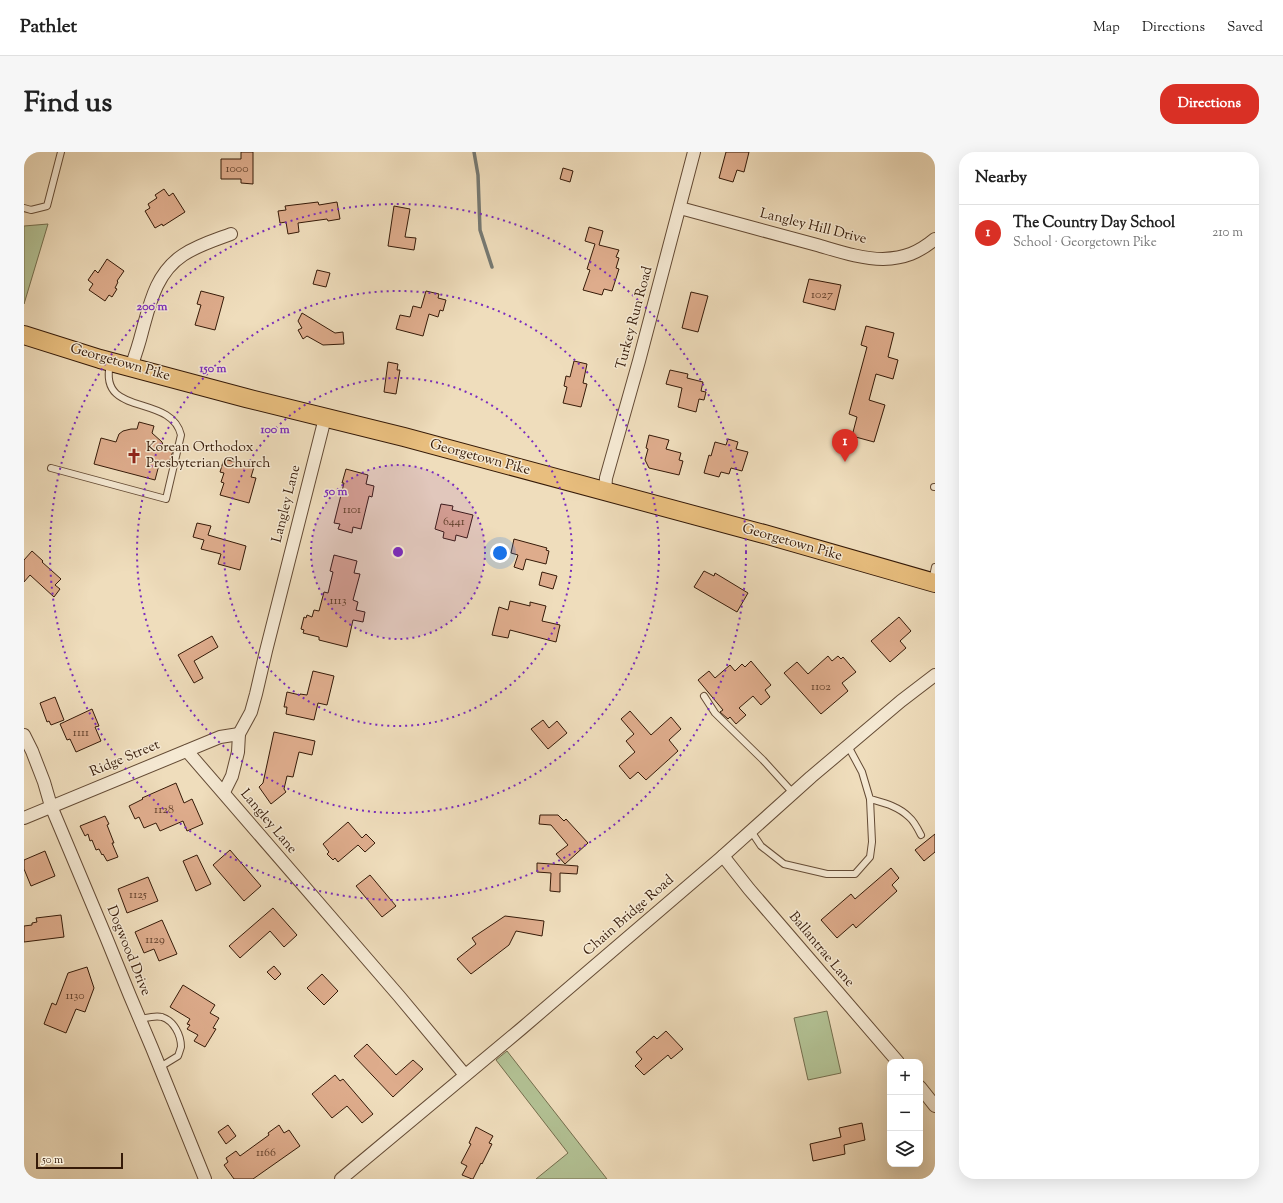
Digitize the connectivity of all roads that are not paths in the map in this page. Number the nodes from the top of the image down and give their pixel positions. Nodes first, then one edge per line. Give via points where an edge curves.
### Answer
1 (61, 152) edge
2 (694, 152) edge
3 (24, 208) edge
4 (680, 208) junction
5 (231, 234) dead end
6 (935, 239) edge
7 (24, 334) edge
8 (111, 362) junction
9 (131, 367) junction
10 (325, 418) junction
11 (51, 468) dead end
12 (605, 492) junction
13 (934, 577) edge
14 (935, 675) edge
15 (704, 696) dead end
16 (239, 734) junction
17 (24, 735) edge
18 (848, 746) junction
19 (188, 751) junction
20 (224, 792) junction
21 (793, 793) junction
22 (870, 799) junction
23 (51, 806) junction
24 (24, 818) edge
25 (751, 831) junction
26 (921, 835) dead end
27 (723, 856) junction
28 (140, 1019) junction
29 (895, 1059) edge
30 (160, 1067) junction
31 (465, 1075) junction
32 (923, 1091) edge
33 (935, 1106) edge
34 (205, 1179) edge
35 (341, 1179) edge

1 - 3 lane via 47,206 31,210
2 - 4 street, Turkey Run Road
4 - 6 street, Langley Hill Drive via 870,258 904,257 924,248
4 - 12 street, Turkey Run Road via 606,478
5 - 9 street via 182,255 161,277 151,298
7 - 8 main road, Georgetown Pike
8 - 9 main road, Georgetown Pike
8 - 11 lane via 108,374 111,387 120,397 154,408 171,418 180,428 181,434 166,499
9 - 10 main road, Georgetown Pike
10 - 12 main road, Georgetown Pike
10 - 16 street, Langley Lane via 256,694 251,712
12 - 13 main road, Georgetown Pike
14 - 18 street, Chain Bridge Road via 901,700
15 - 21 lane via 715,713
16 - 19 street, Ridge Street via 220,737
16 - 20 street, Langley Lane via 232,776
17 - 23 street, Dogwood Drive
18 - 21 street, Chain Bridge Road
18 - 22 lane via 862,772
19 - 20 street
19 - 23 street, Ridge Street
20 - 31 street, Langley Lane
21 - 25 street, Chain Bridge Road
22 - 25 lane via 870,857 855,874 827,874 784,864 761,846
22 - 26 lane via 900,810 910,818
23 - 24 street, Ridge Street
23 - 28 street, Dogwood Drive
25 - 27 street, Chain Bridge Road
27 - 29 street, Ballantrae Lane via 748,889
27 - 31 street, Chain Bridge Road
28 - 30 street, Dogwood Drive
28 - 30 lane via 162,1017 172,1023 179,1033 178,1056
30 - 34 street, Dogwood Drive
31 - 35 street, Chain Bridge Road
32 - 33 street

